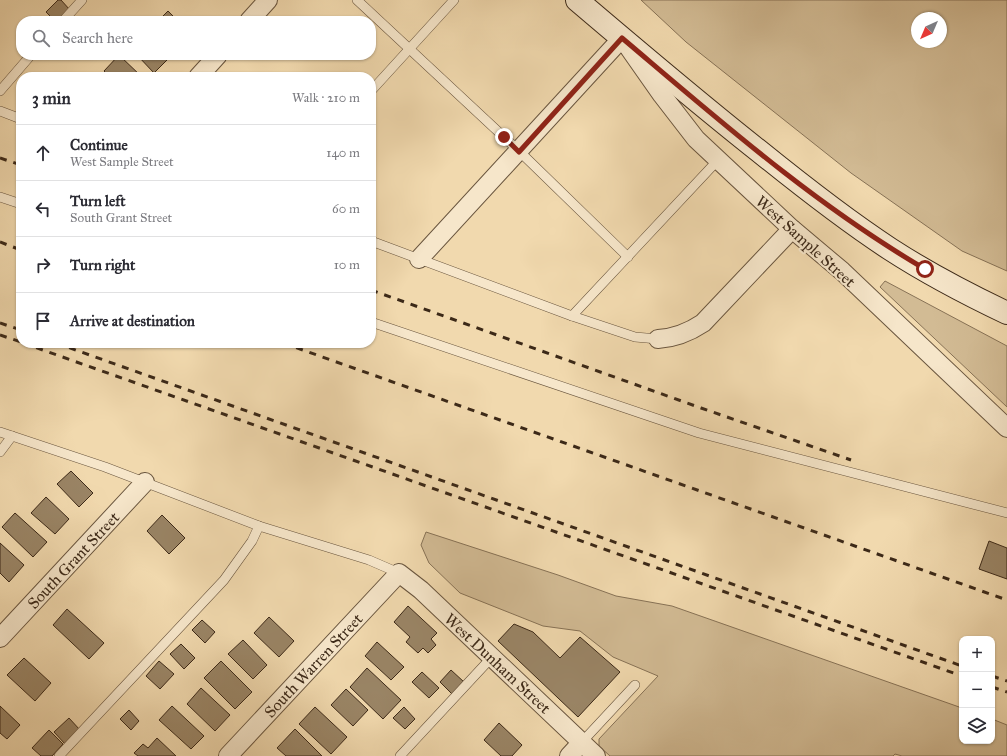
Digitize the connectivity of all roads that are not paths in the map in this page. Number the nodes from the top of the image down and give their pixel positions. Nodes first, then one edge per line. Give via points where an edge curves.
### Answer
1 (82, 0) edge
2 (268, 0) edge
3 (357, 0) edge
4 (454, 0) edge
5 (577, 0) edge
6 (68, 16) edge
7 (254, 16) edge
8 (375, 16) edge
9 (376, 17) edge
10 (622, 38) junction
11 (410, 48) junction
12 (27, 60) edge
13 (213, 60) edge
14 (16, 72) edge
15 (16, 72) edge
16 (203, 72) edge
17 (376, 85) edge
18 (0, 91) edge
19 (0, 111) edge
20 (16, 117) edge
21 (519, 152) junction
22 (718, 160) junction
23 (0, 197) edge
24 (16, 202) edge
25 (792, 229) junction
26 (376, 243) edge
27 (628, 256) junction
28 (419, 259) junction
29 (1007, 313) edge
30 (572, 316) junction
31 (376, 324) edge
32 (658, 339) joint
33 (1007, 428) edge
34 (0, 432) edge
35 (12, 436) junction
36 (0, 452) edge
37 (145, 482) junction
38 (1007, 513) edge
39 (259, 526) junction
40 (399, 573) junction
41 (0, 638) edge
42 (492, 657) junction
43 (635, 685) dead end
44 (582, 742) junction
45 (59, 756) edge
46 (228, 756) edge
47 (400, 756) edge
48 (569, 756) edge
49 (596, 756) edge

1 - 6 lane
2 - 7 street
3 - 8 lane
4 - 11 lane
5 - 10 main road, West Sample Street
9 - 11 lane
10 - 21 street
10 - 22 street, West Sample Street via 662,96 696,139
10 - 29 main road, West Sample Street via 720,121 846,219 904,257
11 - 17 lane
11 - 21 lane
12 - 15 lane
13 - 16 street
14 - 18 lane
19 - 20 lane
21 - 27 lane
21 - 28 street
22 - 25 street, West Sample Street
22 - 27 lane
23 - 24 lane
25 - 32 street via 703,323 682,335
25 - 33 street, West Sample Street via 842,271
26 - 28 lane
27 - 30 lane
28 - 30 lane
30 - 32 lane via 635,337
31 - 38 lane via 699,433
34 - 35 lane
35 - 36 lane
35 - 37 lane
37 - 39 lane
37 - 41 street, South Grant Street
39 - 40 lane via 369,560
39 - 45 lane via 224,580
40 - 42 street, West Dunham Street via 421,590
40 - 46 street, South Warren Street
42 - 44 street, West Dunham Street
42 - 47 lane
43 - 44 lane
44 - 48 street
44 - 49 street, West Dunham Street

